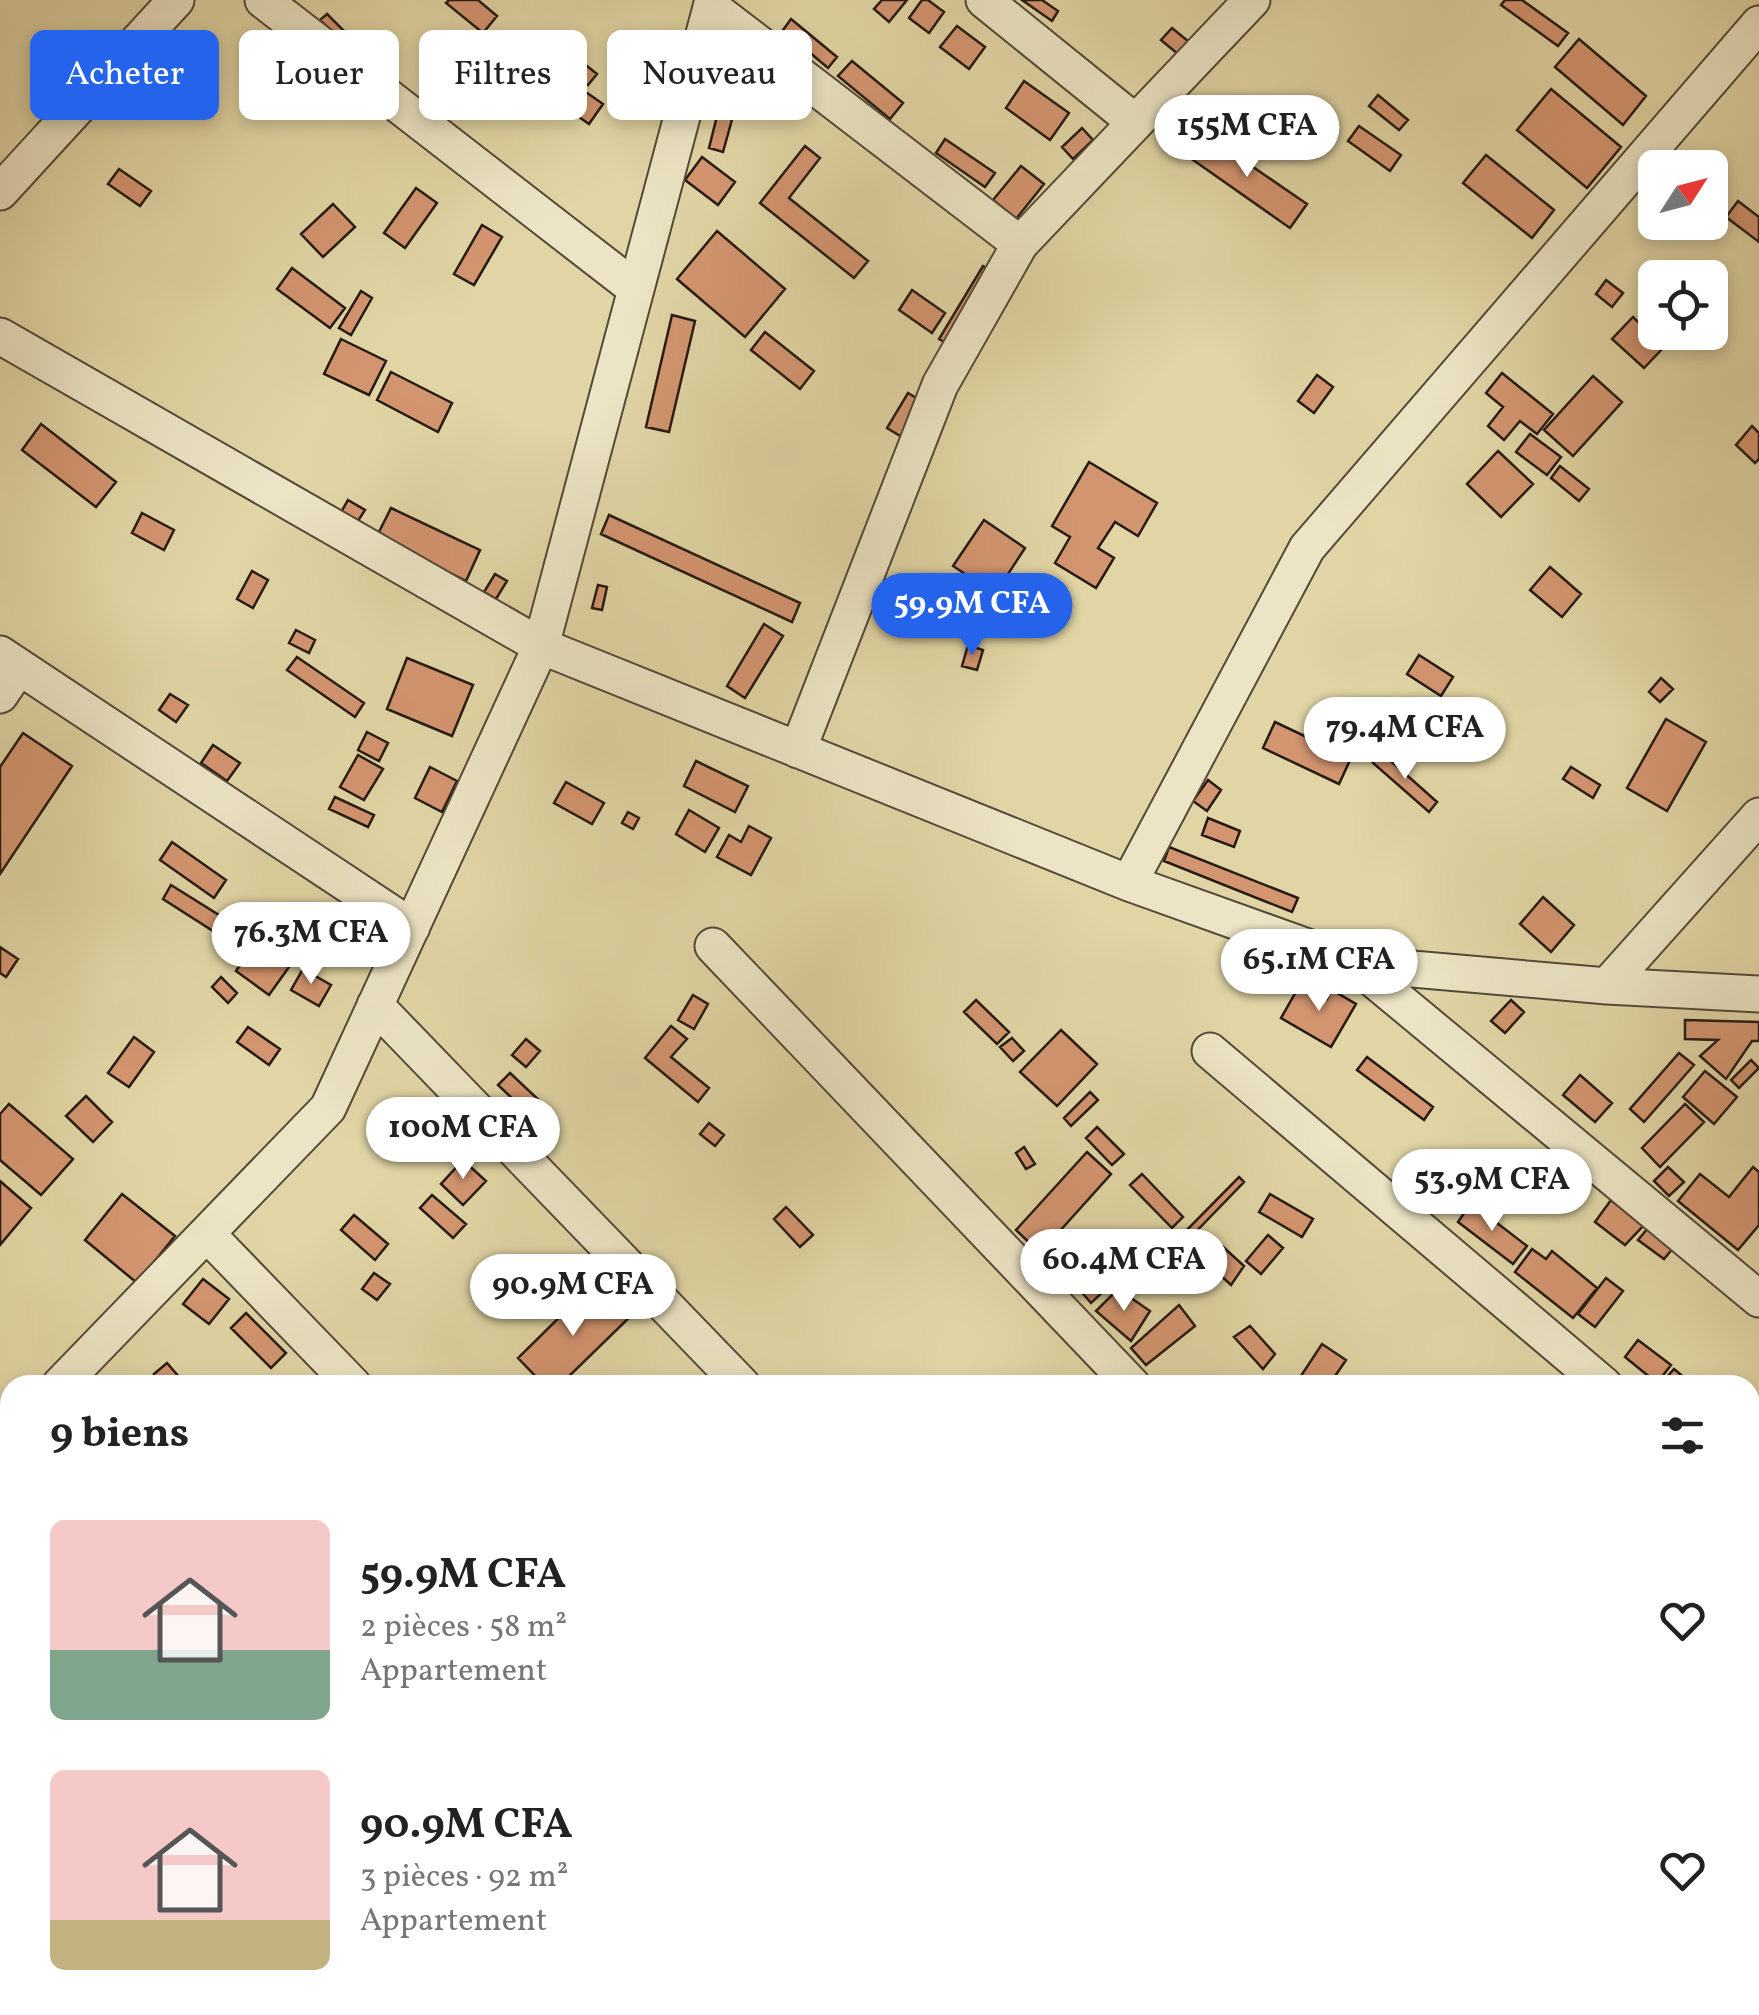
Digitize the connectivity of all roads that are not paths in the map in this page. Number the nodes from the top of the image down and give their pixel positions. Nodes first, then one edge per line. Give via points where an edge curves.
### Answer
1 (176, 0) edge
2 (263, 0) edge
3 (984, 0) edge
4 (1252, 0) edge
5 (712, 4) edge
6 (1759, 24) edge
7 (1136, 122) junction
8 (0, 192) edge
9 (1020, 244) junction
10 (636, 289) junction
11 (0, 336) edge
12 (541, 646) junction
13 (6, 672) edge
14 (798, 750) junction
15 (1759, 816) edge
16 (1129, 883) junction
17 (412, 928) junction
18 (713, 946) dead end
19 (1355, 964) junction
20 (1607, 986) junction
21 (1759, 994) edge
22 (375, 1005) junction
23 (1210, 1051) dead end
24 (207, 1234) junction
25 (1759, 1299) edge
26 (70, 1375) edge
27 (344, 1375) edge
28 (732, 1375) edge
29 (1122, 1375) edge
30 (1592, 1375) edge

1 - 8 street
2 - 10 street
3 - 7 street
4 - 7 street
5 - 9 street
5 - 10 street
6 - 16 street via 1307,548
7 - 9 street
9 - 14 street via 940,385
10 - 12 street
11 - 12 street
12 - 14 street
12 - 17 street
13 - 17 street
14 - 16 street
15 - 20 street
16 - 19 street
17 - 22 street
18 - 29 street
19 - 20 street
19 - 25 street
20 - 21 street
22 - 24 street via 328,1108
22 - 28 street
23 - 30 street
24 - 26 street
24 - 27 street

